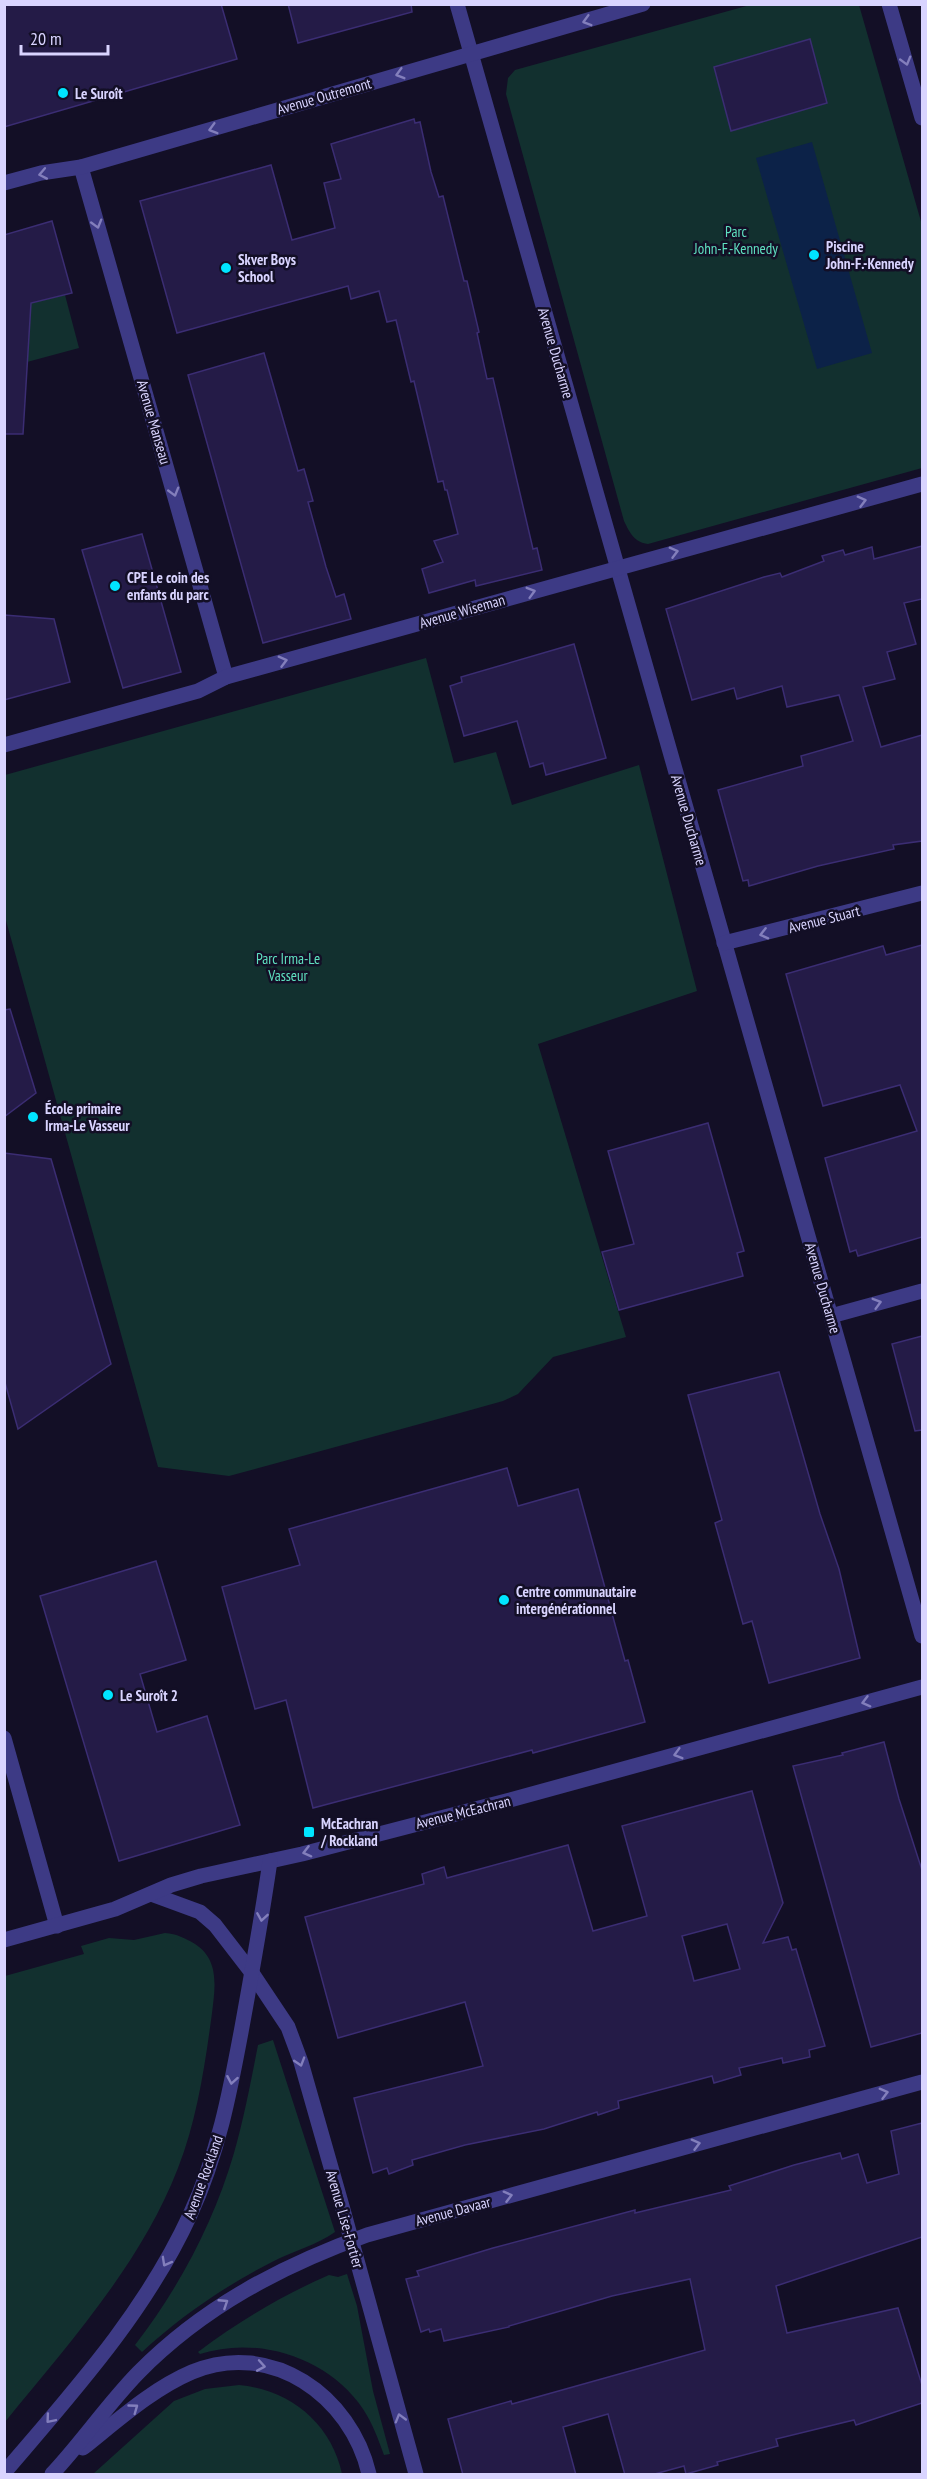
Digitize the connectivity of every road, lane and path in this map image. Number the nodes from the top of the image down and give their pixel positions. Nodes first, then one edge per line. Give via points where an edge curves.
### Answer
1 (457, 4) edge
2 (644, 4) edge
3 (889, 4) edge
4 (470, 54) junction
5 (922, 118) edge
6 (81, 167) junction
7 (4, 183) edge
8 (922, 484) edge
9 (617, 567) junction
10 (226, 677) junction
11 (4, 745) edge
12 (922, 893) edge
13 (724, 943) junction
14 (922, 1290) edge
15 (831, 1316) junction
16 (922, 1636) edge
17 (922, 1687) edge
18 (4, 1738) edge
19 (270, 1861) junction
20 (151, 1894) junction
21 (57, 1926) junction
22 (4, 1940) edge
23 (252, 1972) junction
24 (922, 2082) edge
25 (351, 2241) junction
26 (4, 2473) edge
27 (54, 2473) edge
28 (369, 2475) edge
29 (416, 2475) edge

1 - 4 street, Avenue Ducharme
2 -> 4 street, Avenue Outremont
3 -> 5 street
4 -> 6 street, Avenue Outremont
4 - 9 street, Avenue Ducharme
6 -> 7 street, Avenue Outremont
6 -> 10 street, Avenue Manseau
9 -> 8 street, Avenue Wiseman
10 -> 9 street, Avenue Wiseman
9 - 13 street, Avenue Ducharme
10 - 11 street, Avenue Wiseman via 198,690
12 -> 13 street, Avenue Stuart
13 - 15 street, Avenue Ducharme
15 -> 14 street
15 - 16 street, Avenue Ducharme
17 -> 19 street, Avenue McEachran
18 - 21 street
19 - 20 street, Avenue McEachran via 211,1873
19 -> 23 street, Avenue Rockland
20 - 21 street, Avenue McEachran
20 - 23 street, Avenue Lise-Fortier via 192,1908 208,1918
21 - 22 street, Avenue McEachran
23 -> 25 street, Avenue Lise-Fortier via 295,2044
23 -> 26 street, Avenue Rockland via 227,2106 191,2213 135,2312 99,2361
25 -> 24 street, Avenue Davaar
27 -> 25 street, Avenue Davaar via 136,2376 195,2324 268,2277
29 -> 25 street, Avenue Lise-Fortier
27 -> 28 street via 115,2422 175,2380 206,2367 235,2363 277,2369 316,2390 348,2423

